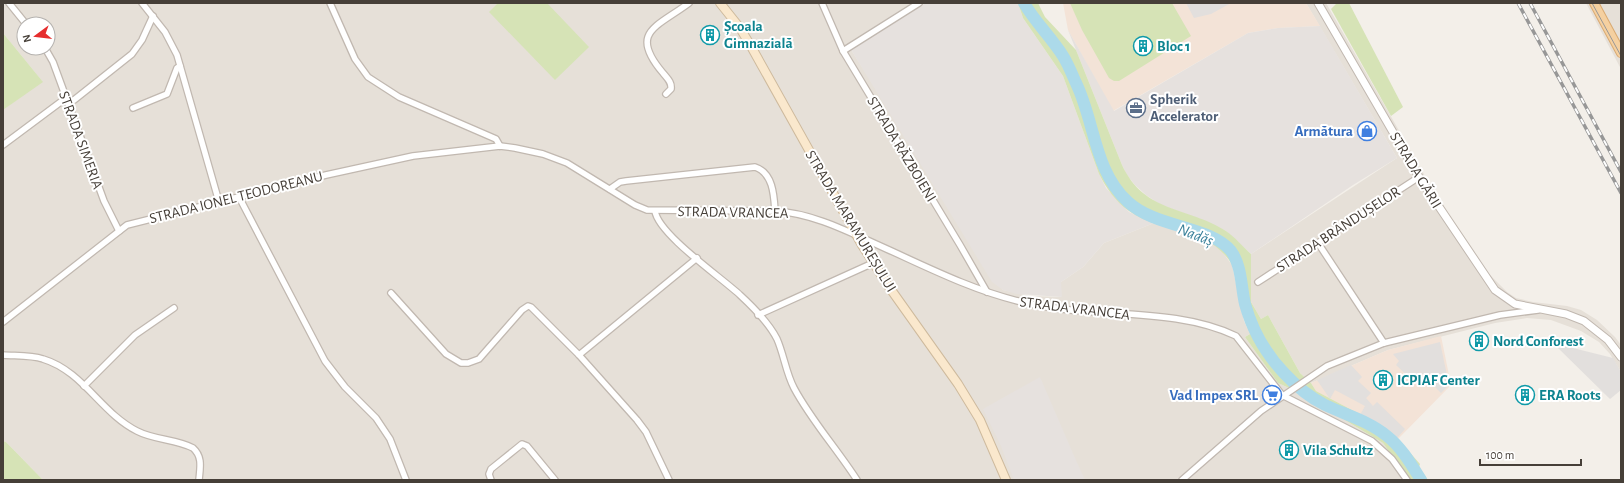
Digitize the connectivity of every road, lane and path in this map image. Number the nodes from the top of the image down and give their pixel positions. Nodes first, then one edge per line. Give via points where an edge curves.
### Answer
1 (9, 3) edge
2 (142, 3) edge
3 (330, 3) edge
4 (689, 3) edge
5 (720, 3) edge
6 (822, 3) edge
7 (919, 3) edge
8 (1318, 3) edge
9 (1594, 3) edge
10 (20, 16) edge
11 (153, 16) junction
12 (843, 51) junction
13 (1621, 53) edge
14 (50, 56) edge
15 (180, 66) junction
16 (666, 94) dead end
17 (67, 101) junction
18 (133, 108) dead end
19 (3, 145) edge
20 (500, 146) junction
21 (1419, 177) junction
22 (610, 189) junction
23 (239, 197) junction
24 (219, 202) junction
25 (655, 211) junction
26 (775, 211) junction
27 (850, 226) junction
28 (119, 231) junction
29 (855, 235) junction
30 (864, 242) junction
31 (1318, 243) junction
32 (697, 258) junction
33 (873, 263) junction
34 (1258, 282) dead end
35 (987, 292) junction
36 (391, 293) dead end
37 (174, 308) dead end
38 (1539, 310) junction
39 (758, 315) junction
40 (3, 322) edge
41 (1384, 343) junction
42 (3, 355) edge
43 (579, 355) junction
44 (1621, 357) edge
45 (84, 386) junction
46 (1284, 394) junction
47 (199, 480) edge
48 (406, 480) edge
49 (491, 480) edge
50 (555, 480) edge
51 (669, 480) edge
52 (857, 480) edge
53 (1006, 480) edge
54 (1182, 480) edge
55 (1408, 480) edge

1 - 10 street
2 - 11 street
3 - 20 street via 356,59 368,77 399,97 496,139
4 - 16 street via 651,30 645,42 652,59 670,83 671,89
5 - 27 main road, STRADA MARAMUREȘULUI via 752,48
6 - 12 street, STRADA RĂZBOIENI
7 - 12 street
8 - 21 street, STRADA GĂRII
9 - 13 main road
11 - 15 street via 172,44
11 - 17 street via 132,54
12 - 35 street, STRADA RĂZBOIENI
14 - 17 street, STRADA SIMERIA
15 - 18 street via 167,94
15 - 24 street
17 - 19 street
17 - 28 street, STRADA SIMERIA via 104,201
20 - 22 street, STRADA VRANCEA via 543,154 567,163
20 - 23 street, STRADA IONEL TEODOREANU via 413,156
21 - 31 street, STRADA BRÂNDUȘELOR
21 - 38 street, STRADA GĂRII via 1495,290 1514,304
22 - 25 street, STRADA VRANCEA via 640,208
22 - 26 street via 626,181 754,168 762,171 771,184
23 - 24 street, STRADA IONEL TEODOREANU
23 - 48 street via 325,361 345,387 376,418 390,439
24 - 28 street, STRADA IONEL TEODOREANU via 143,220 127,225
25 - 26 street, STRADA VRANCEA
25 - 32 street via 659,221
26 - 29 street, STRADA VRANCEA via 804,215
27 - 29 main road, STRADA MARAMUREȘULUI
27 - 30 street, STRADA VRANCEA
28 - 40 street, STRADA IONEL TEODOREANU
29 - 30 main road, STRADA MARAMUREȘULUI
30 - 33 main road, STRADA MARAMUREȘULUI
30 - 35 street, STRADA VRANCEA
31 - 34 street, STRADA BRÂNDUȘELOR
31 - 41 street
32 - 39 street via 740,295
32 - 43 street
33 - 39 street
33 - 53 main road, STRADA MARAMUREȘULUI via 958,384 980,420
35 - 46 street, STRADA VRANCEA via 1051,308 1182,320 1225,331 1236,336
36 - 43 street via 446,354 461,363 479,359 516,315 528,306
37 - 45 street via 135,335
38 - 41 street via 1492,316
38 - 44 street, STRADA GĂRII via 1566,314 1590,324 1608,340
39 - 52 street via 777,339 799,397
41 - 46 street via 1334,362
42 - 45 street via 42,359 58,365
43 - 51 street via 646,432
45 - 47 street via 116,417 138,432 193,448 201,461
46 - 54 street
46 - 55 street, STRADA VRANCEA via 1372,441 1392,459
49 - 50 street via 491,469 522,444 527,446

